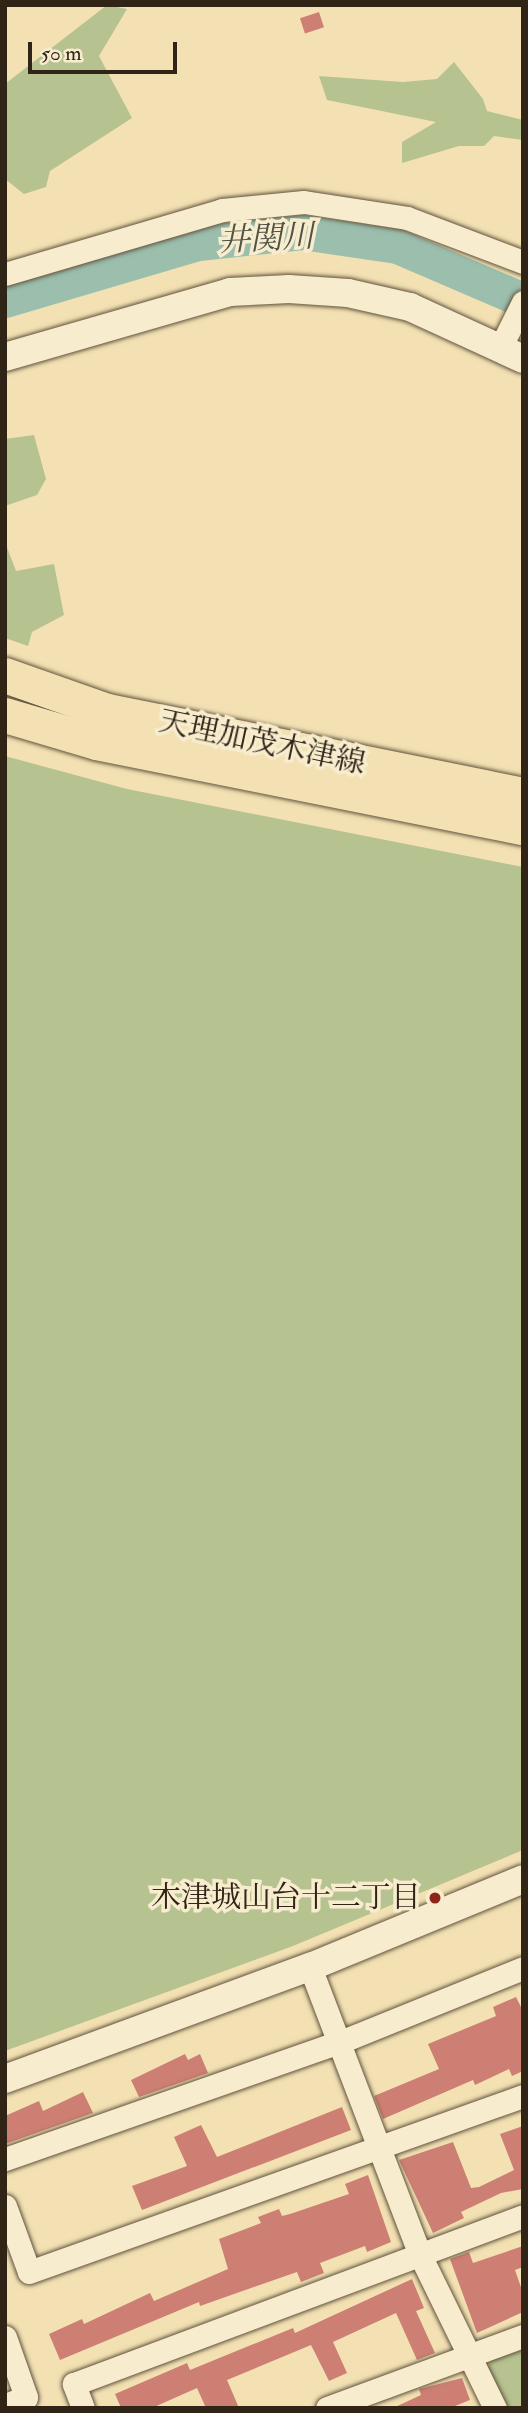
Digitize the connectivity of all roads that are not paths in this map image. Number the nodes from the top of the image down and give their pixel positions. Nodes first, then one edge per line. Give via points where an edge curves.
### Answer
1 (523, 262) edge
2 (5, 274) edge
3 (523, 302) edge
4 (512, 342) edge
5 (5, 357) edge
6 (5, 675) edge
7 (5, 715) edge
8 (523, 795) edge
9 (523, 827) edge
10 (523, 1879) edge
11 (310, 1967) junction
12 (523, 1968) edge
13 (340, 2042) junction
14 (5, 2078) edge
15 (523, 2096) edge
16 (377, 2148) junction
17 (5, 2159) edge
18 (5, 2206) edge
19 (523, 2216) edge
20 (419, 2253) junction
21 (523, 2336) edge
22 (5, 2337) edge
23 (466, 2356) junction
24 (5, 2405) edge
25 (83, 2408) edge
26 (327, 2408) edge
27 (495, 2408) edge

1 - 2 street via 407,218 345,205 290,202 222,210
3 - 4 street
4 - 5 street via 376,299 318,290 269,289 230,292
6 - 8 main road, 天理加茂木津線 via 107,711
7 - 9 main road, 天理加茂木津線 via 96,742
10 - 11 street
11 - 13 street
11 - 14 street
12 - 13 street
13 - 16 street
13 - 17 street
15 - 16 street
16 - 18 street via 29,2272
16 - 20 street
19 - 20 street
20 - 23 street
20 - 25 street via 74,2384
21 - 23 street
22 - 24 street via 26,2397
23 - 26 street
23 - 27 street

